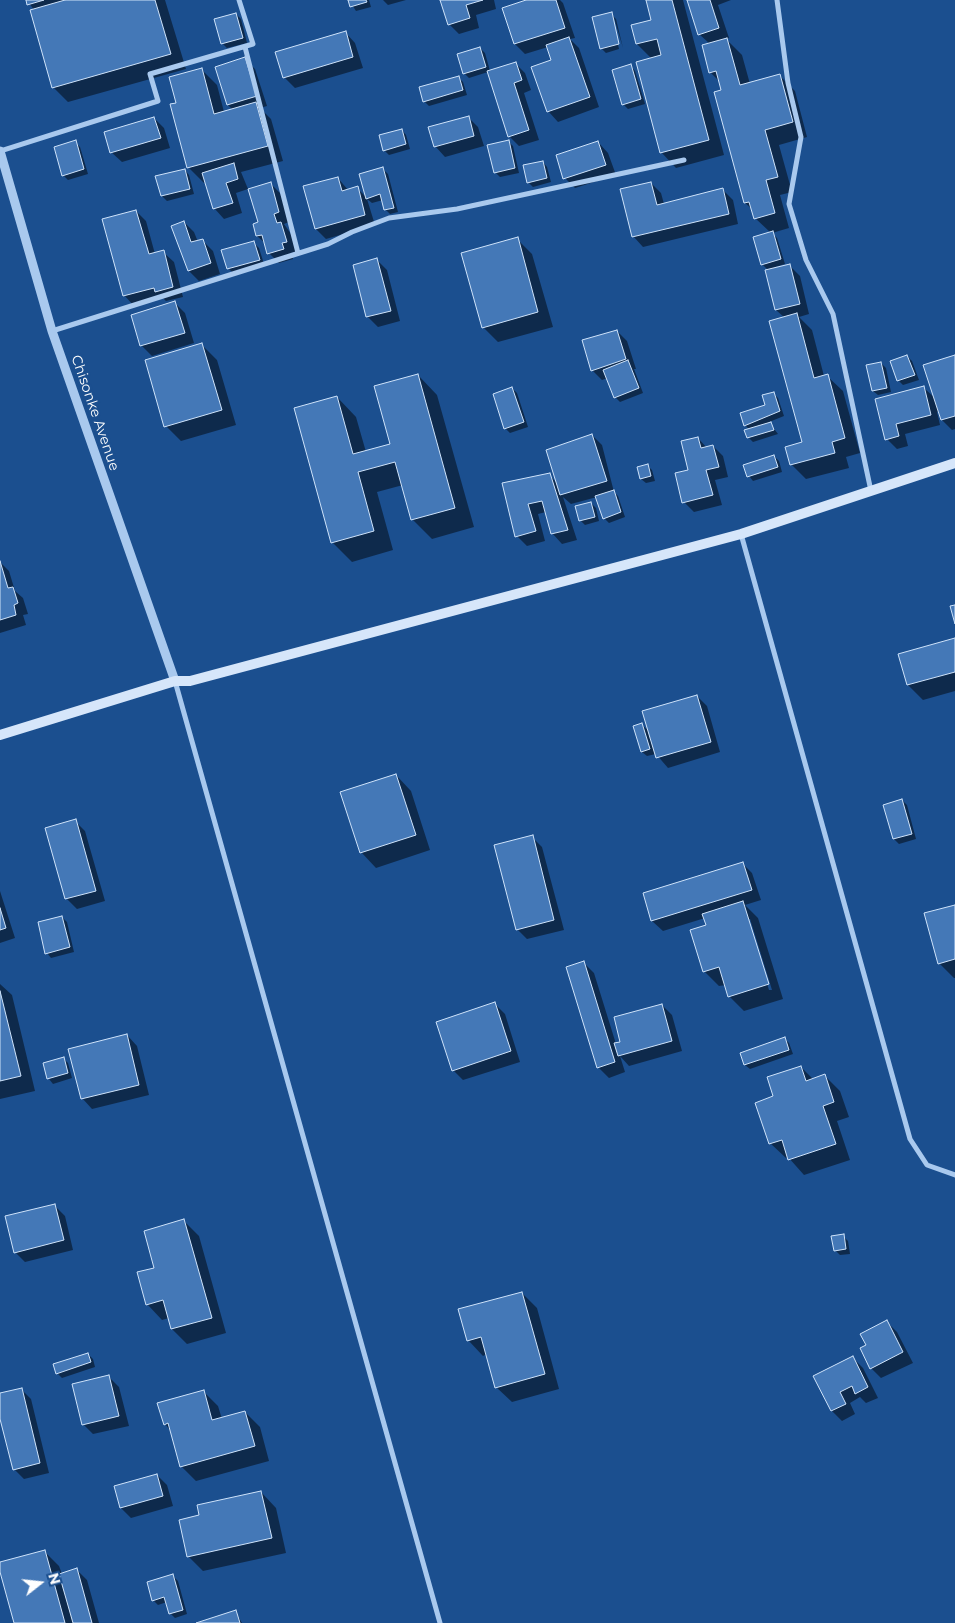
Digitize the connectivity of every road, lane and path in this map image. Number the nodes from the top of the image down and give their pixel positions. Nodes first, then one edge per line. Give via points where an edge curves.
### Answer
1 (239, 0) edge
2 (777, 0) edge
3 (244, 47) junction
4 (0, 151) edge
5 (684, 160) dead end
6 (298, 253) junction
7 (52, 331) junction
8 (955, 463) edge
9 (871, 491) junction
10 (741, 534) junction
11 (175, 681) junction
12 (0, 735) edge
13 (955, 1175) edge
14 (440, 1623) edge

1 - 3 street via 253,44
2 - 9 street via 788,83 800,137 789,204 806,260 833,314
3 - 4 street via 150,74 158,101
3 - 6 street
4 - 7 street, Chisonke Avenue
5 - 6 street via 457,209 389,218
6 - 7 street
7 - 11 street, Chisonke Avenue
8 - 9 main road
9 - 10 main road
10 - 11 main road via 190,681
10 - 13 street via 910,1139 928,1165
11 - 12 main road
11 - 14 street

